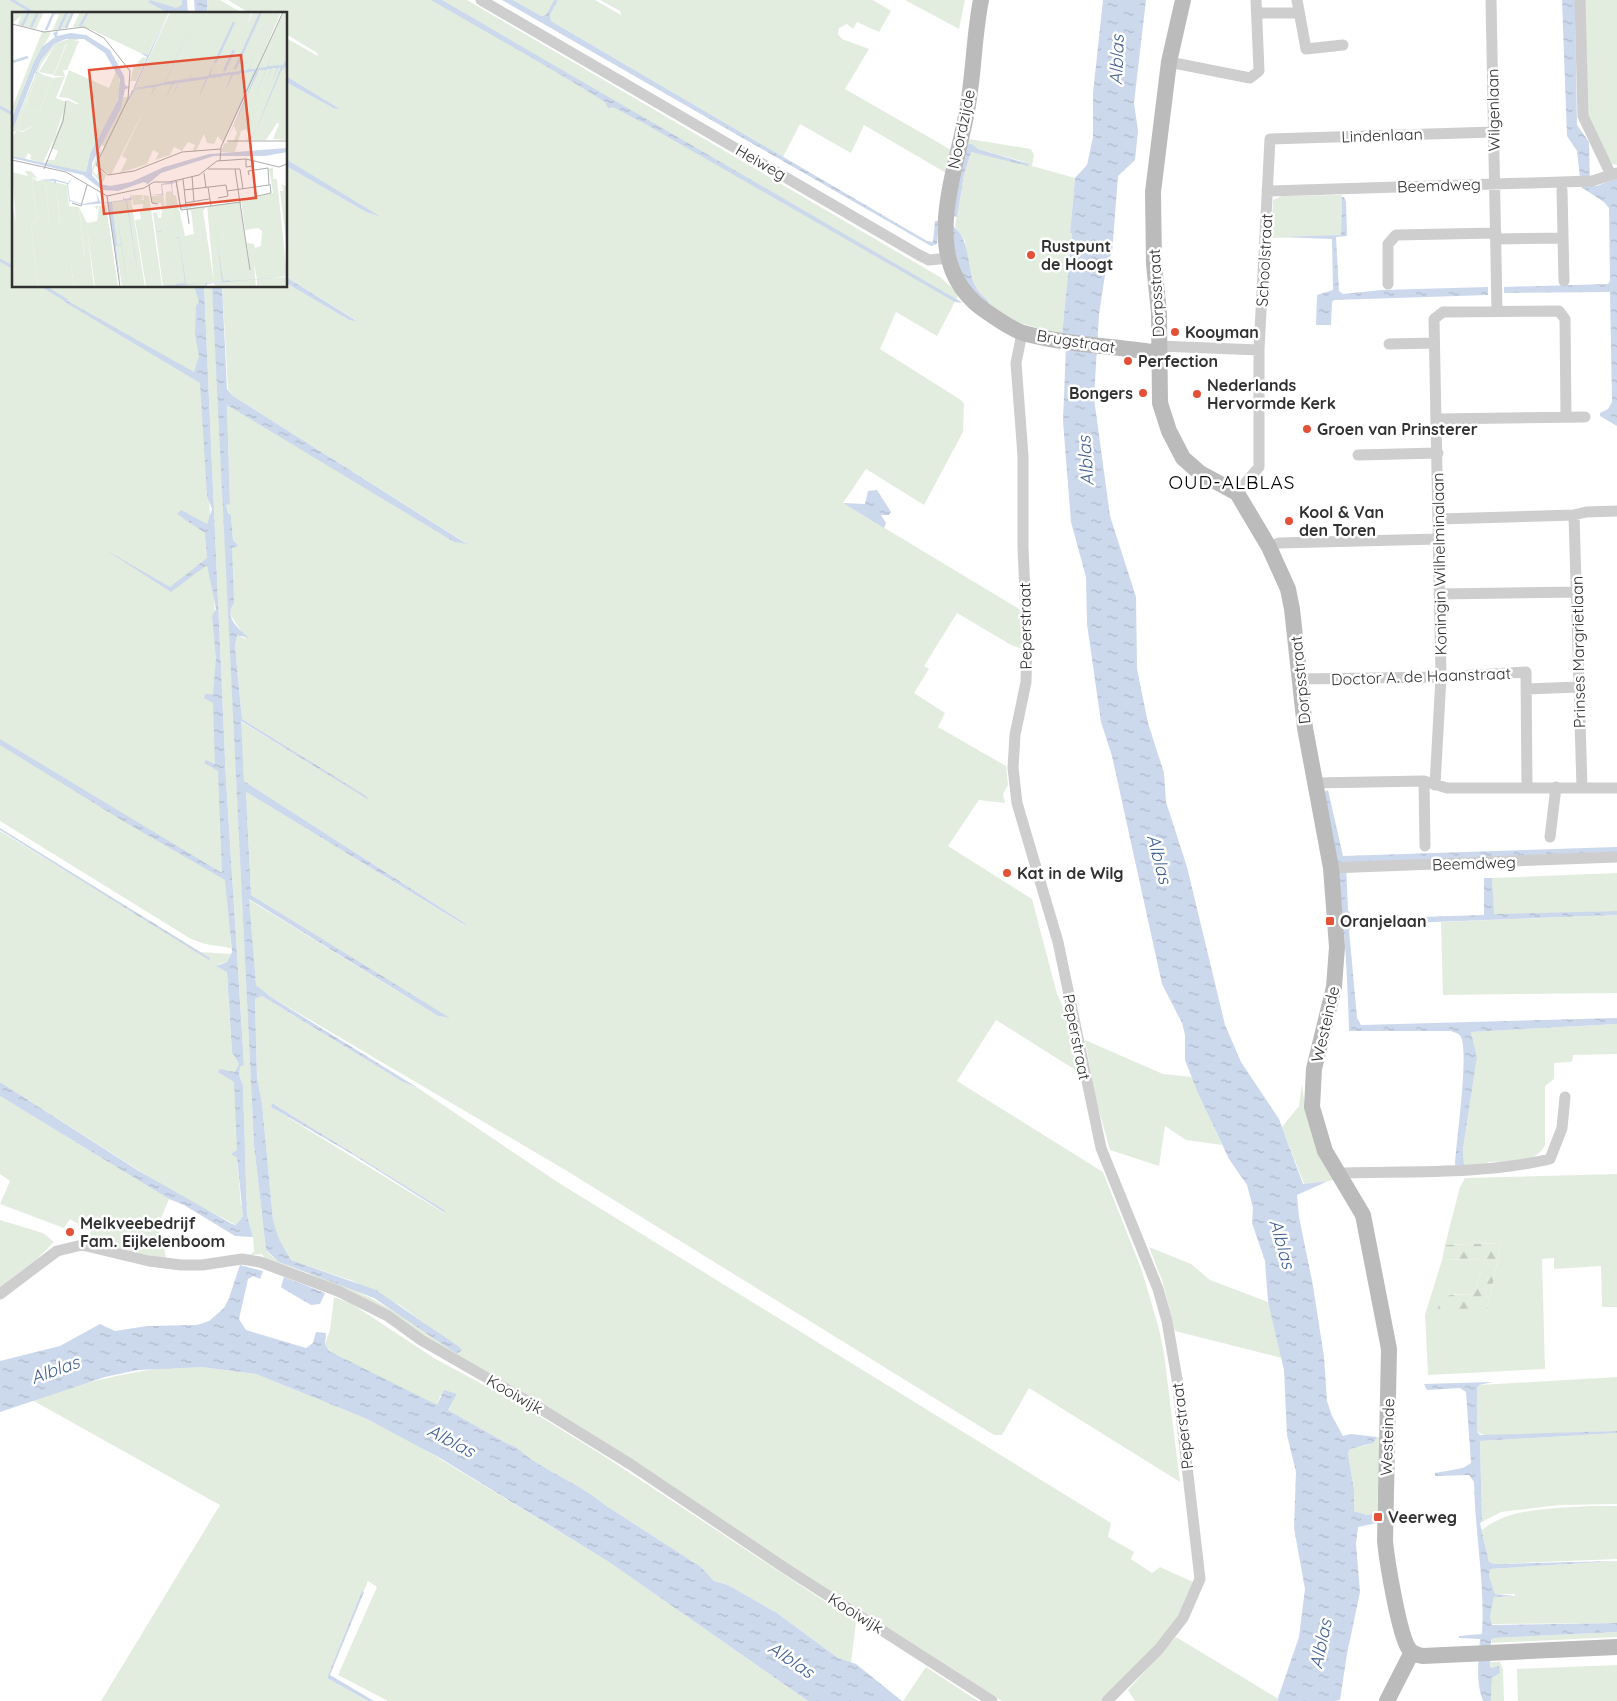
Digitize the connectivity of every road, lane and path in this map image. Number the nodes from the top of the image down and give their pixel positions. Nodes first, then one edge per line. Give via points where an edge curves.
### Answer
1 (482, 0) edge
2 (981, 0) edge
3 (1183, 0) edge
4 (1256, 0) edge
5 (1297, 0) edge
6 (1491, 0) edge
7 (1580, 0) edge
8 (1262, 13) dead end
9 (1299, 13) junction
10 (1343, 45) dead end
11 (1169, 62) junction
12 (1494, 132) junction
13 (1270, 139) joint
14 (1614, 174) edge
15 (1495, 184) junction
16 (1562, 190) dead end
17 (1267, 191) junction
18 (1496, 236) junction
19 (1563, 238) junction
20 (948, 258) junction
21 (1564, 281) dead end
22 (1388, 284) dead end
23 (1497, 311) junction
24 (1022, 332) junction
25 (1434, 343) junction
26 (1389, 344) dead end
27 (1159, 349) junction
28 (1259, 350) junction
29 (1566, 416) junction
30 (1585, 417) dead end
31 (1436, 419) junction
32 (1438, 453) junction
33 (1358, 455) dead end
34 (1237, 494) junction
35 (1617, 511) edge
36 (1574, 515) junction
37 (1439, 519) junction
38 (1438, 539) junction
39 (1269, 547) junction
40 (1577, 592) junction
41 (1440, 594) junction
42 (1441, 677) junction
43 (1299, 679) junction
44 (1579, 687) junction
45 (1526, 689) junction
46 (1424, 781) junction
47 (1314, 783) junction
48 (1435, 785) junction
49 (1527, 787) junction
50 (1556, 787) junction
51 (1582, 788) junction
52 (1617, 788) edge
53 (1550, 837) dead end
54 (1425, 846) dead end
55 (1617, 857) edge
56 (1331, 868) junction
57 (1565, 1097) dead end
58 (1339, 1173) junction
59 (0, 1294) edge
60 (1617, 1647) edge
61 (1412, 1652) junction
62 (992, 1701) edge
63 (1107, 1701) edge
64 (1387, 1701) edge

1 - 20 street, Heiweg via 919,255 930,260
2 - 20 street, Noordzijde via 968,105 948,189
3 - 11 street, Dorpsstraat
4 - 11 street via 1258,71 1250,78
5 - 9 street
6 - 12 street, Wilgenlaan
7 - 14 street, Beemdweg via 1583,116
8 - 9 street
9 - 10 street via 1306,49
11 - 27 street, Dorpsstraat via 1153,192
12 - 13 street, Lindenlaan
12 - 15 street, Wilgenlaan
13 - 17 street, Schoolstraat
14 - 15 street, Beemdweg via 1592,181
15 - 17 street, Beemdweg
15 - 18 street, Wilgenlaan
16 - 19 street
17 - 28 street, Schoolstraat
18 - 19 street
18 - 22 street via 1396,235 1388,244
18 - 23 street, Wilgenlaan
19 - 21 street
20 - 24 street via 953,273 970,299
23 - 25 street, Koningin Wilhelminalaan via 1443,312 1434,319
23 - 29 street via 1553,310 1563,314
24 - 27 street, Brugstraat via 1102,346
24 - 63 street, Peperstraat via 1016,363 1024,456 1027,638 1026,682 1015,735 1013,768 1017,803 1058,942 1101,1148 1158,1289 1167,1321 1177,1379 1200,1579 1183,1618 1159,1649
25 - 26 street
25 - 31 street, Koningin Wilhelminalaan
27 - 28 street
27 - 34 street, Dorpsstraat via 1160,403 1177,447 1196,470
28 - 34 street, Schoolstraat via 1259,467
29 - 30 street
29 - 31 street
31 - 32 street, Koningin Wilhelminalaan
32 - 33 street
32 - 37 street, Koningin Wilhelminalaan
34 - 39 street, Dorpsstraat
35 - 36 street
36 - 37 street
36 - 40 street, Prinses Margrietlaan
37 - 38 street, Koningin Wilhelminalaan
38 - 39 street via 1279,543
38 - 41 street, Koningin Wilhelminalaan
39 - 43 street, Dorpsstraat via 1288,589
40 - 41 street
40 - 44 street, Prinses Margrietlaan
41 - 42 street, Koningin Wilhelminalaan
42 - 43 street, Doctor A. de Haanstraat
42 - 45 street, Doctor A. de Haanstraat via 1526,672
42 - 48 street, Koningin Wilhelminalaan
43 - 47 street, Dorpsstraat
44 - 45 street
44 - 51 street, Prinses Margrietlaan
45 - 49 street
46 - 47 street
46 - 48 street
46 - 54 street
47 - 56 street, Dorpsstraat
48 - 49 street via 1446,788
49 - 50 street
50 - 51 street
50 - 53 street
51 - 52 street
55 - 56 street, Beemdweg
56 - 58 street, Westeinde via 1337,962 1314,1069 1312,1107 1325,1151
57 - 58 street via 1562,1128 1550,1159 1521,1166 1483,1169
58 - 61 street, Westeinde via 1359,1205 1368,1232 1390,1350 1385,1541 1401,1624
59 - 62 street, Kooiwijk via 57,1251 82,1246 181,1265 242,1259 260,1262 338,1291 388,1316 421,1340 630,1464
60 - 61 street via 1423,1656
61 - 64 street

